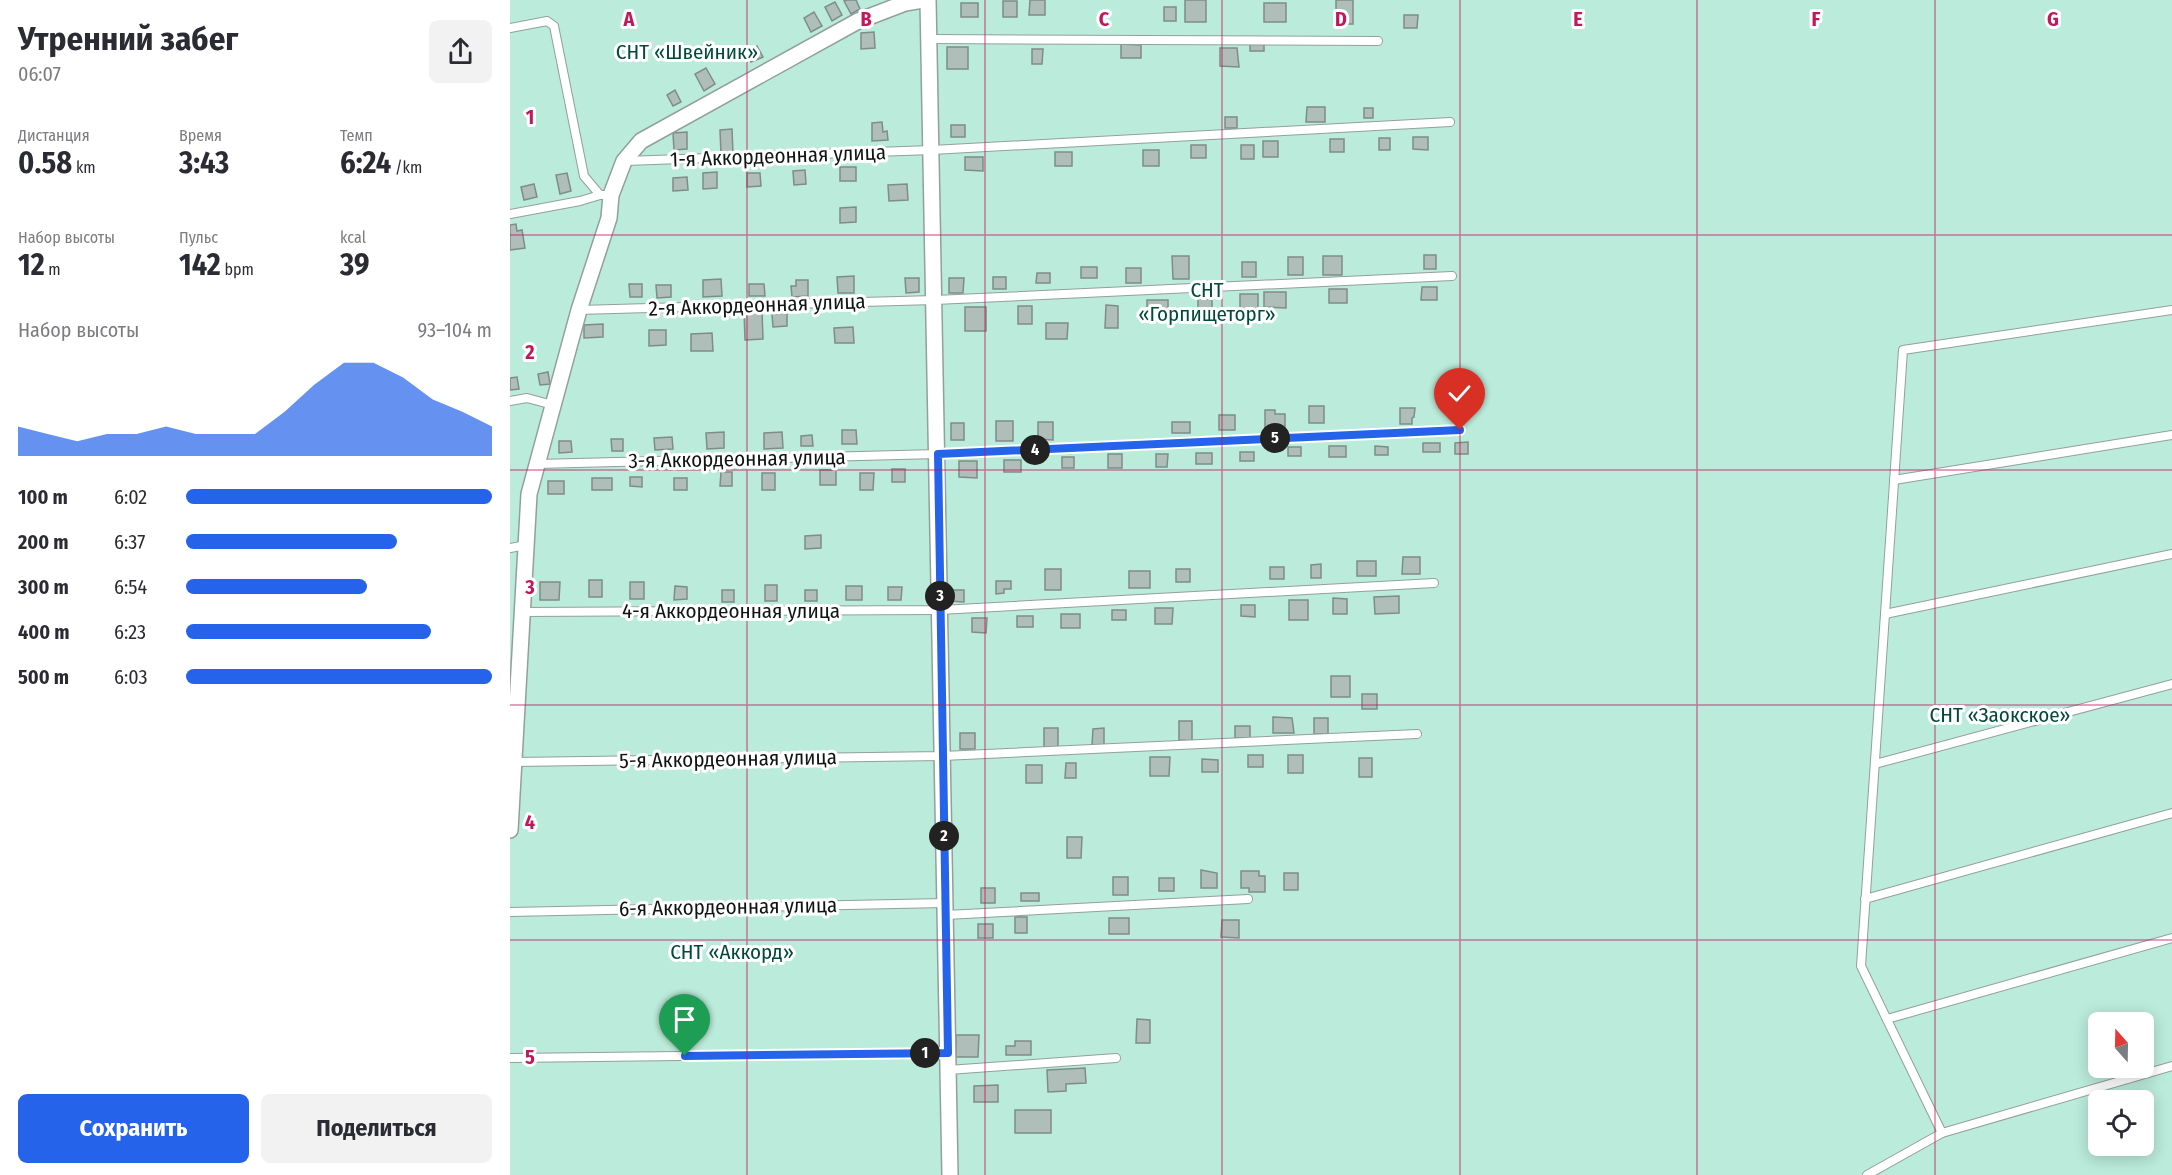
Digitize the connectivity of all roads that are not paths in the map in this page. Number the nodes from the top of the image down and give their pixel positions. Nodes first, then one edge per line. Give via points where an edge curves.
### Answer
1 (923, 0) edge
2 (928, 0) edge
3 (904, 2) edge
4 (510, 28) edge
5 (930, 39) junction
6 (1378, 41) dead end
7 (1450, 122) dead end
8 (932, 150) junction
9 (624, 161) junction
10 (606, 195) junction
11 (510, 214) edge
12 (1452, 276) dead end
13 (935, 300) junction
14 (579, 310) junction
15 (2172, 310) edge
16 (510, 401) edge
17 (553, 405) junction
18 (1460, 430) dead end
19 (2172, 435) edge
20 (938, 454) junction
21 (537, 465) junction
22 (1894, 480) junction
23 (526, 545) junction
24 (510, 548) edge
25 (2172, 554) edge
26 (1434, 583) dead end
27 (940, 610) junction
28 (522, 612) junction
29 (1885, 614) junction
30 (514, 673) edge
31 (2172, 684) edge
32 (1417, 734) dead end
33 (943, 756) junction
34 (514, 762) junction
35 (1875, 764) junction
36 (511, 789) edge
37 (2172, 813) edge
38 (510, 831) edge
39 (1248, 899) dead end
40 (1865, 899) junction
41 (946, 909) junction
42 (510, 912) edge
43 (2172, 938) edge
44 (1887, 1019) junction
45 (948, 1053) junction
46 (510, 1058) edge
47 (1116, 1058) dead end
48 (2172, 1066) edge
49 (948, 1070) junction
50 (1942, 1133) junction
51 (950, 1175) edge
52 (1867, 1175) edge

1 - 3 street
2 - 5 street
3 - 9 street via 858,21 641,141
4 - 10 lane via 547,21 554,26 584,176
5 - 6 lane
5 - 8 street
7 - 8 lane, 1-я Аккордеонная улица
8 - 9 lane, 1-я Аккордеонная улица
8 - 13 street
9 - 10 street
10 - 11 lane
10 - 14 street via 609,218
12 - 13 lane, 2-я Аккордеонная улица
13 - 14 lane, 2-я Аккордеонная улица
13 - 20 street
14 - 17 street
15 - 22 lane via 1903,350
16 - 17 lane via 527,398
17 - 21 street
18 - 20 lane, 3-я Аккордеонная улица
19 - 22 lane
20 - 21 lane, 3-я Аккордеонная улица
20 - 27 street
21 - 23 street via 529,495
22 - 29 lane
23 - 24 lane
23 - 28 street
25 - 29 lane
26 - 27 lane, 4-я Аккордеонная улица
27 - 28 lane, 4-я Аккордеонная улица
27 - 33 street
28 - 30 street
29 - 35 lane
30 - 34 street
31 - 35 lane
32 - 33 lane, 5-я Аккордеонная улица
33 - 34 lane, 5-я Аккордеонная улица
33 - 41 street
34 - 36 street
35 - 40 lane
36 - 38 street
37 - 40 lane
39 - 41 lane, 6-я Аккордеонная улица
40 - 44 lane via 1861,966
41 - 42 lane, 6-я Аккордеонная улица
41 - 45 street
43 - 44 lane
44 - 50 lane
45 - 46 lane
45 - 49 street
47 - 49 lane
48 - 50 lane
49 - 51 street
50 - 52 lane

